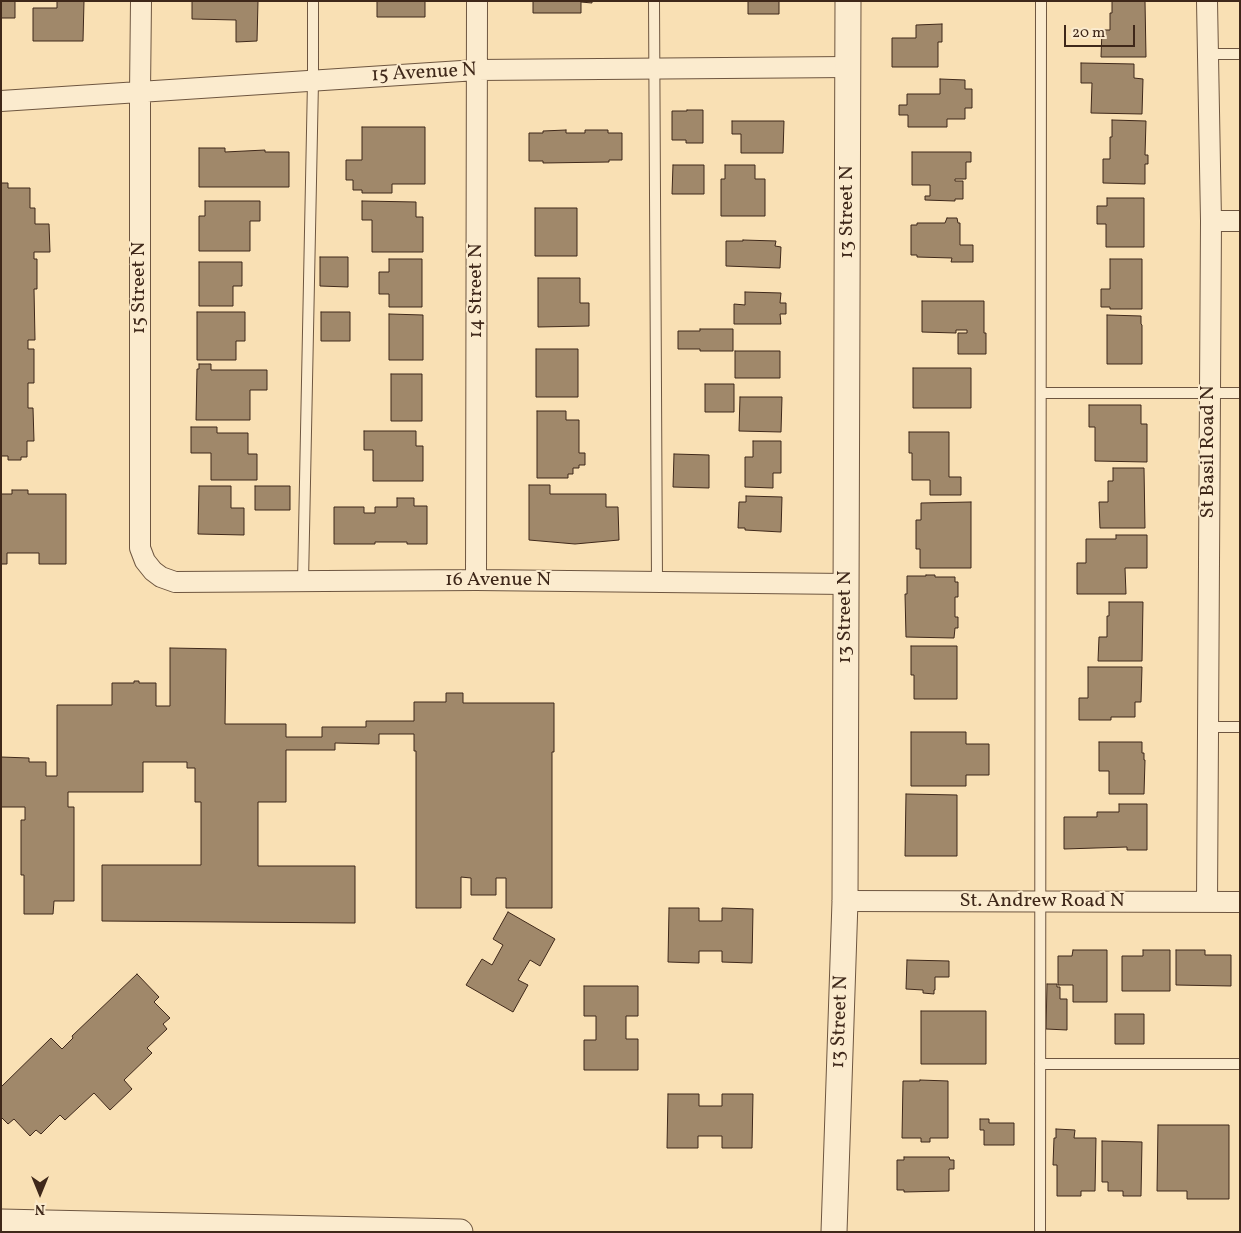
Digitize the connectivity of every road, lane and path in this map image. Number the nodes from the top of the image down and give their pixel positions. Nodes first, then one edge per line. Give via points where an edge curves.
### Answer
1 (141, 1) edge
2 (313, 1) edge
3 (477, 1) edge
4 (654, 1) edge
5 (848, 1) edge
6 (1041, 1) edge
7 (1207, 1) edge
8 (1208, 54) junction
9 (1240, 54) edge
10 (848, 67) junction
11 (654, 69) junction
12 (477, 70) junction
13 (313, 80) junction
14 (140, 92) junction
15 (1, 101) edge
16 (1211, 221) junction
17 (1240, 221) edge
18 (1041, 393) junction
19 (1210, 393) junction
20 (1240, 393) edge
21 (153, 570) joint
22 (476, 580) junction
23 (303, 582) junction
24 (657, 582) junction
25 (847, 584) junction
26 (1208, 727) junction
27 (1240, 727) edge
28 (845, 901) junction
29 (1041, 902) junction
30 (1207, 902) junction
31 (1240, 902) edge
32 (1040, 1064) junction
33 (1240, 1064) edge
34 (1, 1222) edge
35 (448, 1231) edge
36 (834, 1232) edge
37 (1040, 1232) edge

1 - 14 street, 15 Street N
2 - 13 lane
3 - 12 street, 14 Street N
4 - 11 lane
5 - 10 street, 13 Street N
6 - 18 lane
7 - 8 street, St Basil Road N
8 - 9 lane
8 - 16 street, St Basil Road N
10 - 11 street, 15 Avenue N
10 - 25 street, 13 Street N
11 - 12 street, 15 Avenue N
11 - 24 lane
12 - 13 street, 15 Avenue N
12 - 22 street, 14 Street N
13 - 14 street, 15 Avenue N
13 - 23 lane
14 - 15 street, 15 Avenue N
14 - 21 street, 15 Street N via 140,548
16 - 17 street
16 - 19 street, St Basil Road N
18 - 19 lane
18 - 29 lane
19 - 20 lane
19 - 26 street, St Basil Road N
21 - 23 street, 16 Avenue N via 175,582
22 - 23 street, 16 Avenue N
22 - 24 street, 16 Avenue N
24 - 25 street, 16 Avenue N
25 - 28 street, 13 Street N
26 - 27 lane
26 - 30 street, St Basil Road N
28 - 29 street, St. Andrew Road N
28 - 36 street, 13 Street N
29 - 30 street, St. Andrew Road N
29 - 32 lane
30 - 31 street, St. Andrew Road N
32 - 33 lane
32 - 37 lane
34 - 35 street

